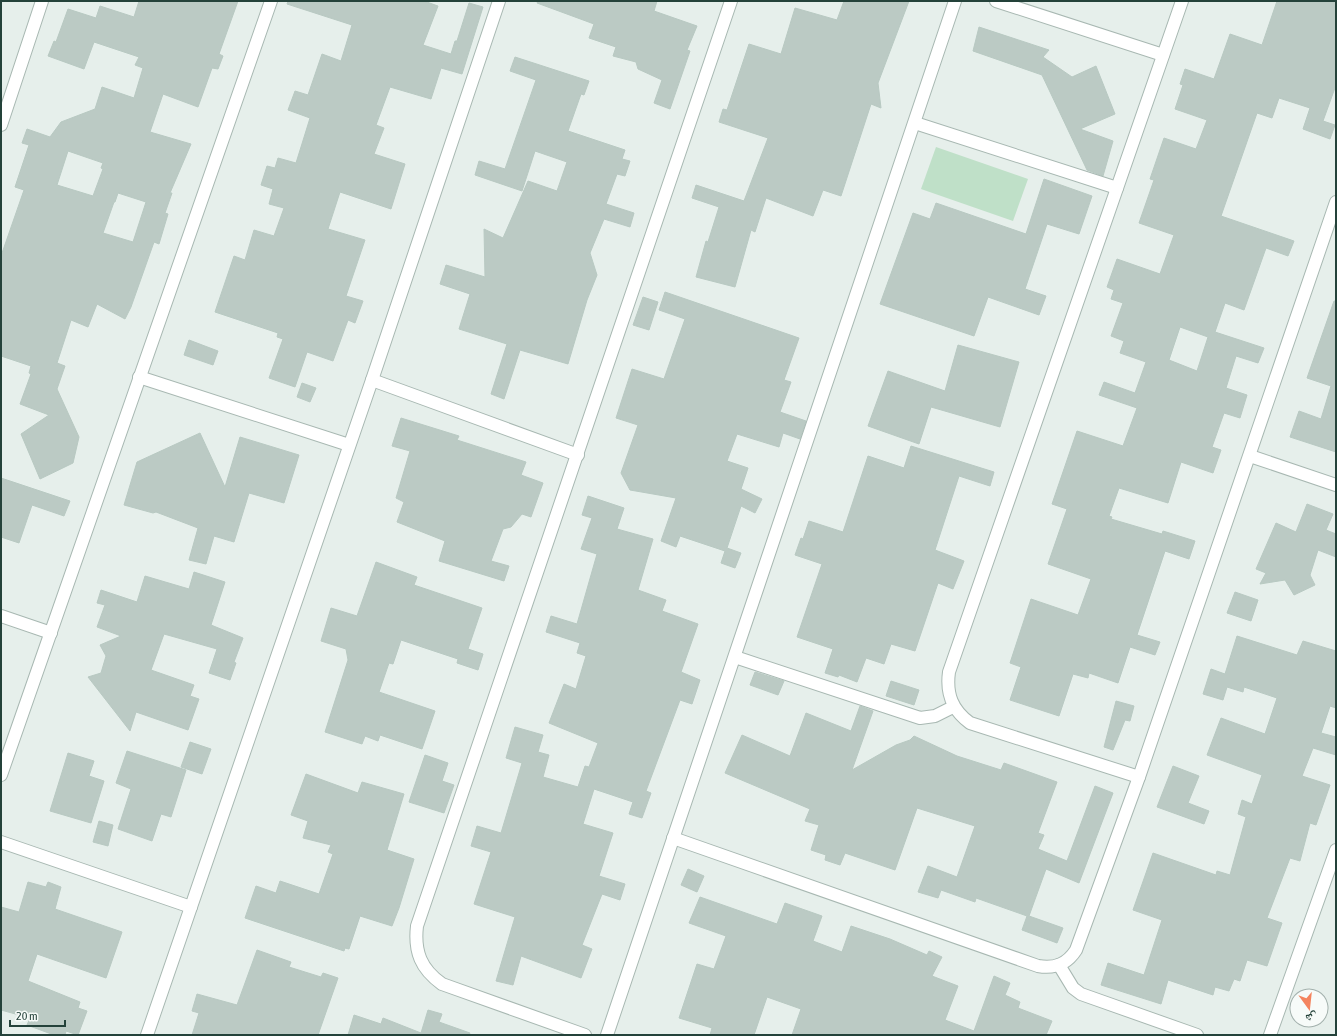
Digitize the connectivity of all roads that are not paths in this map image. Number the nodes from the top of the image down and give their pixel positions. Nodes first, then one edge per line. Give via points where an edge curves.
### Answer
1 (42, 1) edge
2 (271, 1) edge
3 (499, 1) edge
4 (731, 1) edge
5 (955, 1) edge
6 (996, 1) edge
7 (1182, 1) edge
8 (1163, 55) junction
9 (2, 117) edge
10 (915, 123) junction
11 (1116, 188) junction
12 (1336, 202) edge
13 (139, 377) junction
14 (372, 380) junction
15 (349, 445) junction
16 (578, 455) junction
17 (1250, 456) junction
18 (1336, 485) edge
19 (1, 616) edge
20 (51, 633) junction
21 (735, 657) junction
22 (954, 707) junction
23 (1, 775) edge
24 (1138, 777) junction
25 (673, 838) junction
26 (1, 842) edge
27 (1336, 850) edge
28 (191, 907) junction
29 (1059, 965) junction
30 (147, 1035) edge
31 (585, 1035) edge
32 (607, 1035) edge
33 (1197, 1035) edge
34 (1270, 1035) edge

1 - 9 street
2 - 13 street
3 - 14 street
4 - 16 street
5 - 10 street
6 - 8 street
7 - 8 street
8 - 11 street
10 - 11 street
10 - 21 street
11 - 22 street via 949,672 947,684
12 - 17 street
13 - 15 street
13 - 20 street
14 - 15 street
14 - 16 street
15 - 28 street
16 - 31 street via 417,926 415,939 422,966 442,984
17 - 18 street
17 - 24 street
19 - 20 street
20 - 23 street
21 - 22 street via 920,718 935,716
21 - 25 street
22 - 24 street via 960,716 970,723
24 - 29 street via 1076,950
25 - 29 street via 1038,966
25 - 32 street
26 - 28 street
27 - 34 street
28 - 30 street
29 - 33 street via 1073,988 1082,994

